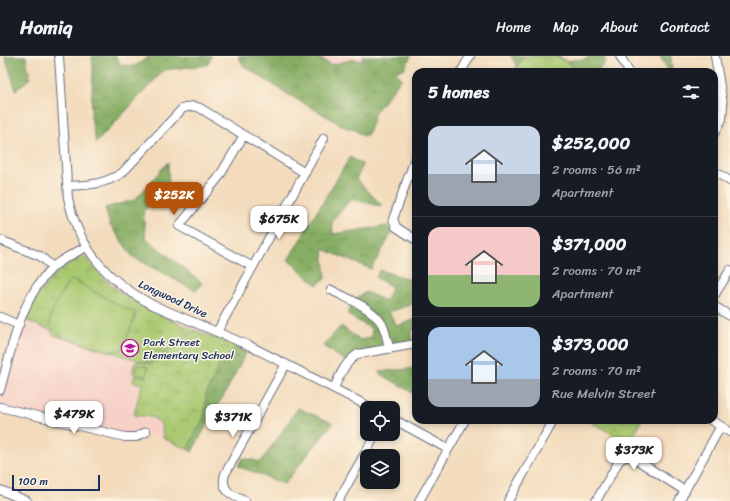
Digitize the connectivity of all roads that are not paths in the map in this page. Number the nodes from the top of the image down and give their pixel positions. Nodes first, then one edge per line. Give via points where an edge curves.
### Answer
1 (59, 56) edge
2 (470, 56) edge
3 (620, 56) edge
4 (715, 56) edge
5 (463, 68) edge
6 (627, 68) edge
7 (717, 68) edge
8 (718, 74) edge
9 (718, 126) edge
10 (244, 136) junction
11 (324, 138) dead end
12 (412, 167) edge
13 (305, 173) junction
14 (718, 174) edge
15 (730, 181) edge
16 (67, 186) junction
17 (412, 237) edge
18 (0, 240) edge
19 (86, 247) junction
20 (53, 266) junction
21 (253, 267) junction
22 (730, 270) edge
23 (331, 290) dead end
24 (718, 290) edge
25 (718, 308) edge
26 (730, 316) edge
27 (0, 317) edge
28 (19, 325) junction
29 (217, 332) junction
30 (412, 345) edge
31 (389, 348) junction
32 (286, 364) junction
33 (334, 388) junction
34 (0, 390) edge
35 (360, 402) edge
36 (0, 407) edge
37 (400, 423) edge
38 (462, 424) edge
39 (551, 424) edge
40 (717, 424) edge
41 (721, 426) junction
42 (146, 432) dead end
43 (730, 432) edge
44 (372, 441) edge
45 (448, 449) junction
46 (0, 490) edge
47 (684, 491) junction
48 (27, 501) edge
49 (245, 501) edge
50 (338, 501) edge
51 (419, 501) edge
52 (508, 501) edge
53 (596, 501) edge
54 (679, 501) edge

1 - 16 street, Longwood Drive
2 - 5 street
3 - 6 street
4 - 7 street
8 - 9 street via 723,105 722,119
10 - 13 street
10 - 16 street via 200,108 188,106 177,114 118,175 97,184
10 - 21 street via 219,177 179,226
11 - 13 street
12 - 17 street via 393,219 396,227
13 - 21 street
14 - 15 street
16 - 19 street, Longwood Drive via 71,210
18 - 20 street via 40,256
19 - 20 street
19 - 29 street, Longwood Drive via 110,275 138,297
20 - 28 street via 32,293
21 - 29 street
22 - 24 street
23 - 31 street via 377,317 385,332
25 - 26 street
27 - 28 street
28 - 34 street
29 - 32 street, Longwood Drive
30 - 31 street
31 - 33 street via 352,357
32 - 33 street, Longwood Drive
32 - 49 street via 225,474 225,488 234,497
33 - 35 street, Longwood Drive
36 - 42 street via 125,437 136,437
37 - 45 street
38 - 45 street
39 - 52 street
40 - 41 street
41 - 43 street
41 - 47 street
44 - 50 street
45 - 51 street
46 - 48 street
47 - 53 street via 627,456 619,461
47 - 54 street

